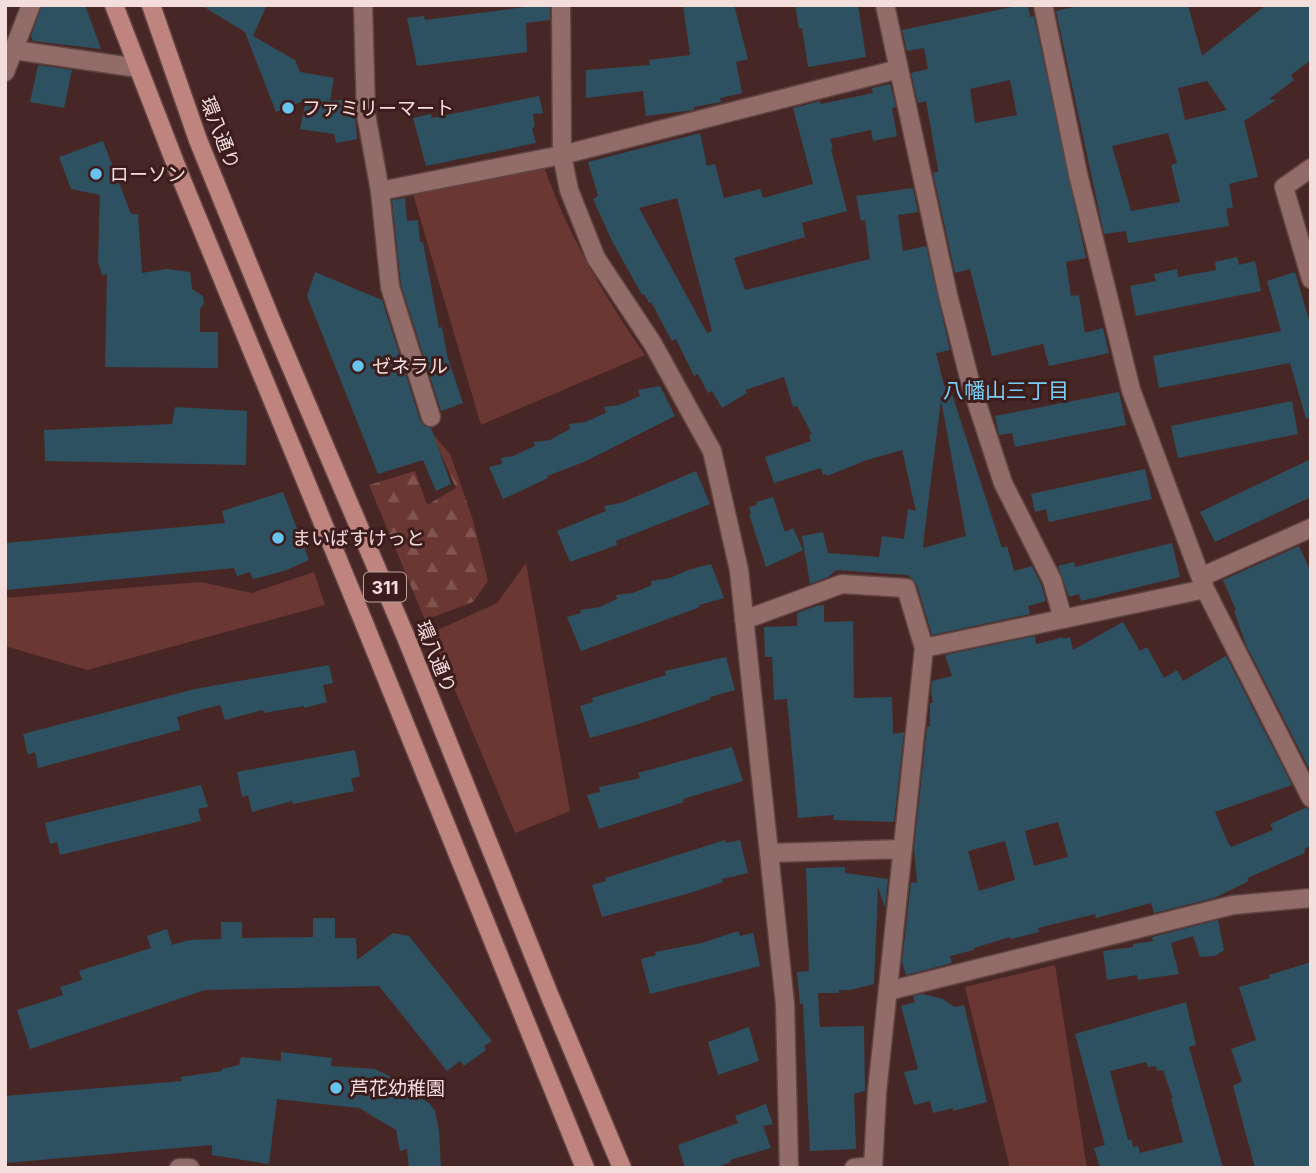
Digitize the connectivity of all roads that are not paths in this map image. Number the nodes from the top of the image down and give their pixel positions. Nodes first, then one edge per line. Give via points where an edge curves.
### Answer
1 (30, 5) edge
2 (114, 5) edge
3 (151, 5) edge
4 (363, 5) edge
5 (561, 5) edge
6 (885, 5) edge
7 (1043, 5) edge
8 (15, 50) junction
9 (138, 68) junction
10 (899, 69) junction
11 (5, 72) edge
12 (562, 155) junction
13 (1311, 168) edge
14 (380, 191) junction
15 (1311, 279) edge
16 (431, 416) dead end
17 (1309, 533) edge
18 (1203, 583) junction
19 (1063, 619) junction
20 (744, 620) junction
21 (924, 648) junction
22 (1311, 798) edge
23 (904, 849) junction
24 (770, 853) junction
25 (1311, 898) edge
26 (888, 992) junction
27 (873, 1167) edge
28 (179, 1168) edge
29 (190, 1168) edge
30 (585, 1168) edge
31 (622, 1168) edge
32 (789, 1168) edge
33 (854, 1168) edge

1 - 8 street
2 - 9 main road, 311
3 - 31 main road, 環八通り / 311 via 198,139
4 - 14 street via 366,114
5 - 12 street
6 - 10 street
7 - 18 street via 1131,390
8 - 9 street
8 - 11 street
9 - 30 main road, 311
10 - 12 street
10 - 19 street via 971,385 1003,483 1052,580
12 - 14 street
12 - 20 street via 569,190 596,258 661,356 712,451 739,570
13 - 15 street via 1284,187
14 - 16 street via 390,287
17 - 18 street
18 - 19 street
18 - 22 street
19 - 21 street
20 - 21 street via 842,584 906,588
20 - 24 street
21 - 23 street
23 - 24 street
23 - 26 street
24 - 32 street via 785,1004
25 - 26 street via 1233,905
26 - 27 street
27 - 33 street
28 - 29 street

